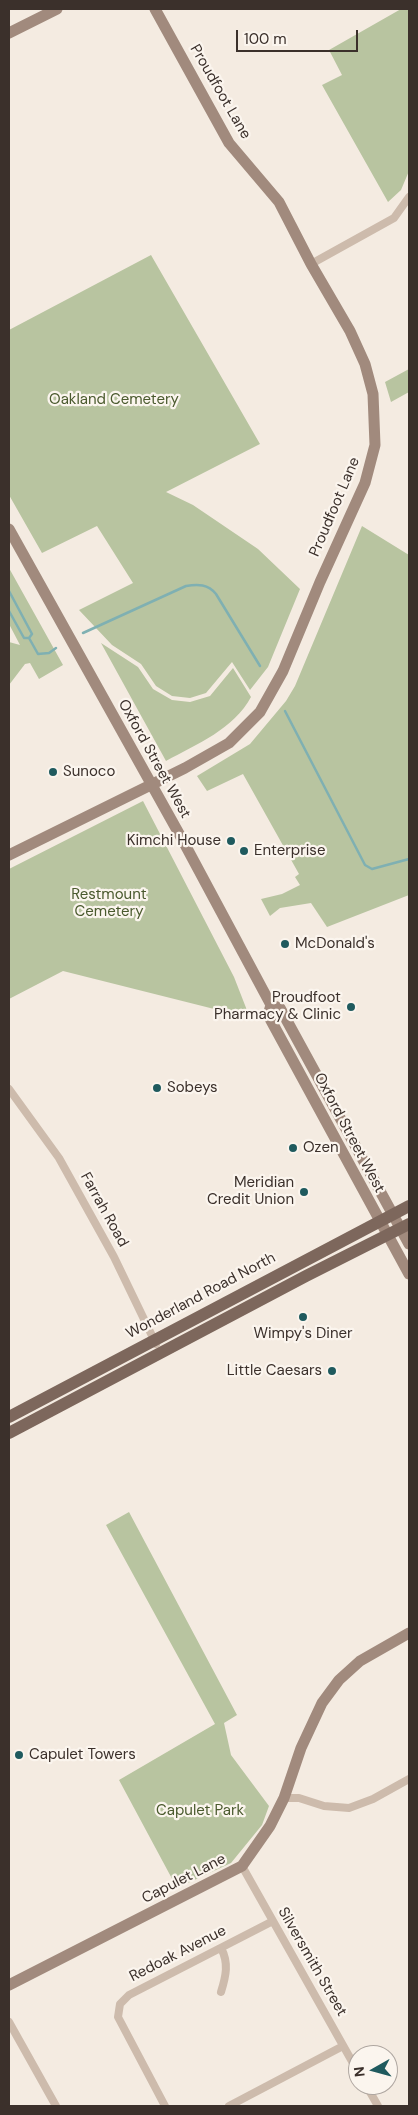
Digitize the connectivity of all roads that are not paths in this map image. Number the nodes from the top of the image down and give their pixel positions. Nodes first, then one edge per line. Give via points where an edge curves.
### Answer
1 (57, 9) edge
2 (155, 9) edge
3 (9, 33) edge
4 (409, 197) edge
5 (311, 264) junction
6 (9, 529) edge
7 (151, 784) junction
8 (9, 855) edge
9 (271, 1005) junction
10 (9, 1089) edge
11 (409, 1206) edge
12 (393, 1215) junction
13 (380, 1222) junction
14 (405, 1226) edge
15 (388, 1236) junction
16 (409, 1244) edge
17 (409, 1274) edge
18 (154, 1340) junction
19 (160, 1353) junction
20 (9, 1417) edge
21 (9, 1433) edge
22 (409, 1634) edge
23 (409, 1779) edge
24 (284, 1798) junction
25 (242, 1866) junction
26 (273, 1922) junction
27 (221, 1948) junction
28 (9, 1985) edge
29 (221, 1992) dead end
30 (9, 2022) edge
31 (343, 2046) junction
32 (348, 2055) edge
33 (372, 2095) edge
34 (56, 2106) edge
35 (166, 2106) edge
36 (230, 2106) edge
37 (378, 2106) edge

1 - 3 street
2 - 5 street, Proudfoot Lane via 229,144 279,202
4 - 5 street via 394,218
5 - 7 street, Proudfoot Lane via 350,331 373,394 376,446 365,483 283,671 260,712 229,743
6 - 7 street, Oxford Street West
7 - 8 street, Proudfoot Lane
7 - 9 street, Oxford Street West
9 - 12 street, Oxford Street West via 280,1008
9 - 13 street, Oxford Street West via 268,1015
10 - 18 street, Farrah Road via 60,1158 114,1257
11 - 12 main road, Wonderland Road North
12 - 13 main road, Wonderland Road North
12 - 14 street, Oxford Street West
13 - 15 street, Oxford Street West
13 - 18 main road, Wonderland Road North
14 - 15 main road, Wonderland Road North
14 - 16 street, Oxford Street West
15 - 17 street, Oxford Street West
15 - 19 main road, Wonderland Road North
18 - 19 street, Farrah Road
18 - 20 main road, Wonderland Road North
19 - 21 main road, Wonderland Road North
22 - 24 street, Capulet Lane via 360,1661 339,1680 322,1703 305,1739
23 - 24 street via 349,1808
24 - 25 street, Capulet Lane via 270,1826
25 - 26 street, Silversmith Street
25 - 28 street, Capulet Lane
26 - 27 street, Redoak Avenue
26 - 31 street, Silversmith Street
27 - 29 street via 226,1958 226,1976
27 - 35 street, Redoak Avenue via 129,1994 120,2004 118,2017
30 - 34 street
31 - 32 street, Silversmith Street
31 - 36 street
33 - 37 street

